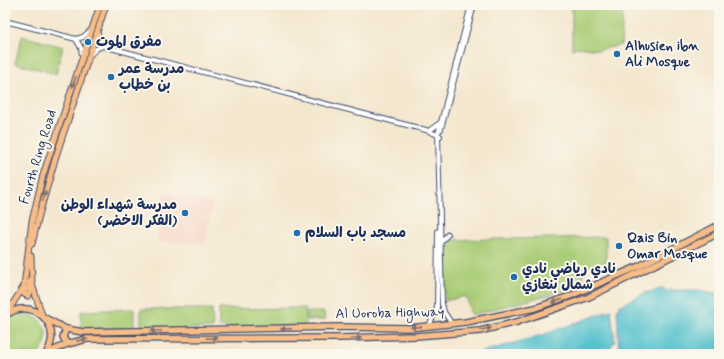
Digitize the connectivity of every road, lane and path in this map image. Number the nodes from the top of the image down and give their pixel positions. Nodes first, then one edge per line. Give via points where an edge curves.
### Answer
1 (100, 5) edge
2 (106, 5) edge
3 (471, 5) edge
4 (474, 5) edge
5 (5, 21) edge
6 (94, 29) junction
7 (76, 39) junction
8 (103, 46) junction
9 (85, 59) junction
10 (440, 121) junction
11 (429, 131) junction
12 (440, 132) junction
13 (438, 144) junction
14 (439, 214) junction
15 (719, 225) edge
16 (719, 233) edge
17 (448, 234) dead end
18 (441, 242) junction
19 (30, 269) junction
20 (25, 281) junction
21 (501, 315) junction
22 (5, 316) edge
23 (44, 316) junction
24 (452, 324) junction
25 (429, 326) junction
26 (503, 326) junction
27 (339, 327) junction
28 (66, 329) junction
29 (339, 338) junction
30 (67, 344) junction
31 (46, 354) edge

1 - 6 main road, Fourth Ring Road
2 - 6 main road, Fourth Ring Road
3 - 10 street
4 - 12 street
5 - 7 street
6 - 7 street
6 - 8 street
6 - 9 main road, Fourth Ring Road
7 - 9 street
8 - 9 street
8 - 11 street
19 -> 9 main road, Fourth Ring Road via 33,241 42,204
9 -> 20 main road, Fourth Ring Road via 37,196
10 - 11 street via 438,126
10 - 12 street
11 - 12 street
11 - 13 street
12 - 13 street
13 - 14 street
14 - 18 street
14 - 25 street via 437,308
15 -> 21 highway, Al Uoroba Highway via 591,288 541,306
16 - 26 highway, Al Uoroba Highway via 594,295
17 - 18 street
18 - 24 street via 442,307
19 - 20 main road via 28,296 24,294
19 - 23 main road, Fourth Ring Road via 33,289
20 - 22 main road, Fourth Ring Road
21 - 24 highway, Al Uoroba Highway
21 - 26 highway
22 - 23 highway, Al Uoroba Highway via 14,310 24,308
23 - 28 highway, Al Uoroba Highway
23 - 31 highway via 52,336
24 - 25 highway, Al Uoroba Highway
25 -> 27 highway, Al Uoroba Highway
29 -> 26 highway, Al Uoroba Highway via 472,332
27 -> 28 highway, Al Uoroba Highway via 83,332
27 - 29 highway via 336,332
28 - 30 highway via 63,337
30 -> 29 highway, Al Uoroba Highway via 91,339
30 - 31 highway, Al Uoroba Highway

